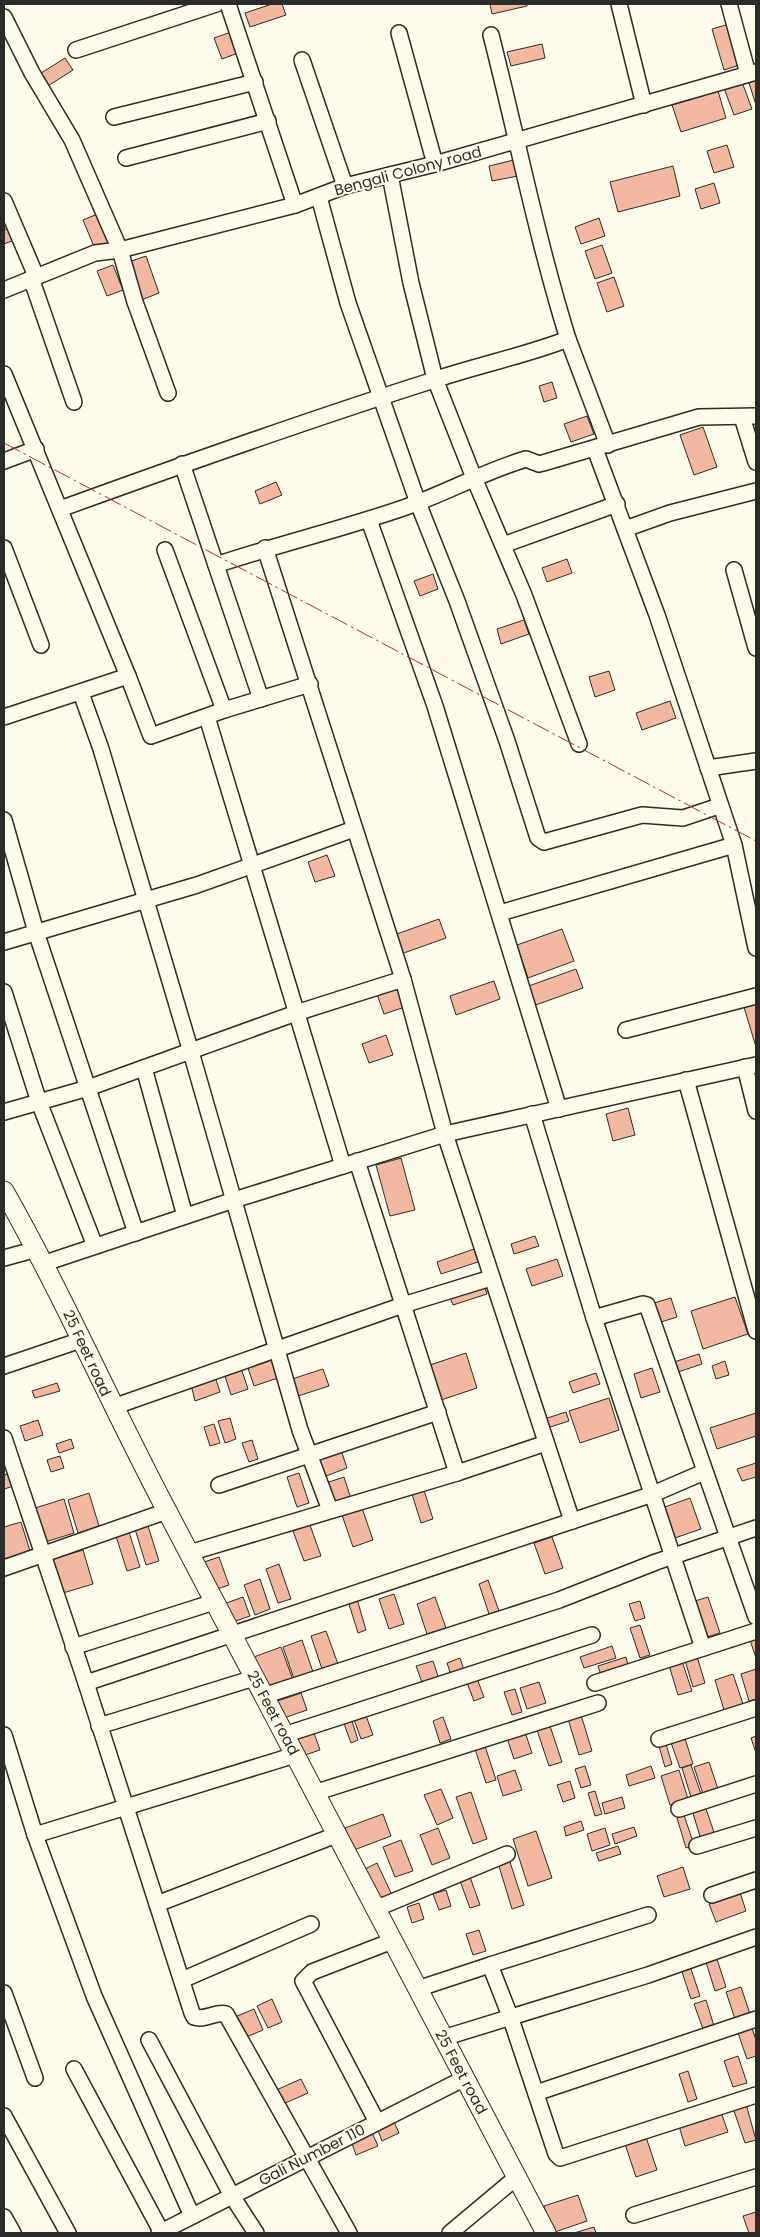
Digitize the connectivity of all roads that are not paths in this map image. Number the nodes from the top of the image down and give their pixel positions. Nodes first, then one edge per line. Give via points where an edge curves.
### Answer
1 (216, 4) edge
2 (228, 4) edge
3 (619, 4) edge
4 (729, 4) edge
5 (4, 17) edge
6 (399, 33) dead end
7 (491, 36) dead end
8 (76, 50) dead end
9 (302, 60) dead end
10 (752, 73) edge
11 (255, 82) junction
12 (644, 105) junction
13 (114, 117) dead end
14 (268, 121) junction
15 (518, 141) junction
16 (126, 158) dead end
17 (435, 164) junction
18 (390, 175) junction
19 (345, 186) junction
20 (319, 197) junction
21 (4, 201) edge
22 (295, 204) junction
23 (120, 250) junction
24 (34, 277) junction
25 (4, 290) edge
26 (568, 339) junction
27 (4, 374) edge
28 (435, 379) junction
29 (7, 392) edge
30 (168, 393) dead end
31 (382, 398) junction
32 (74, 402) dead end
33 (749, 416) edge
34 (602, 447) junction
35 (36, 450) junction
36 (4, 461) edge
37 (756, 462) edge
38 (182, 464) junction
39 (474, 478) junction
40 (756, 491) edge
41 (418, 503) junction
42 (617, 504) junction
43 (60, 509) junction
44 (369, 520) junction
45 (625, 529) junction
46 (503, 545) junction
47 (4, 548) edge
48 (265, 548) junction
49 (165, 550) dead end
50 (216, 564) junction
51 (734, 570) dead end
52 (41, 645) dead end
53 (756, 648) edge
54 (128, 676) junction
55 (310, 684) junction
56 (81, 693) junction
57 (260, 699) junction
58 (224, 710) junction
59 (206, 717) junction
60 (4, 718) edge
61 (579, 744) dead end
62 (756, 761) edge
63 (708, 768) junction
64 (720, 806) junction
65 (4, 820) edge
66 (354, 829) junction
67 (734, 845) junction
68 (253, 866) junction
69 (146, 900) junction
70 (500, 913) junction
71 (36, 932) junction
72 (4, 942) edge
73 (756, 948) edge
74 (402, 979) junction
75 (4, 992) edge
76 (756, 996) edge
77 (296, 1012) junction
78 (626, 1030) dead end
79 (191, 1052) junction
80 (750, 1066) edge
81 (144, 1068) junction
82 (686, 1080) junction
83 (88, 1088) junction
84 (39, 1102) junction
85 (558, 1109) junction
86 (756, 1111) edge
87 (4, 1112) edge
88 (532, 1114) junction
89 (445, 1134) junction
90 (350, 1163) junction
91 (4, 1190) edge
92 (234, 1200) junction
93 (185, 1216) junction
94 (136, 1233) junction
95 (95, 1246) junction
96 (41, 1256) junction
97 (4, 1258) edge
98 (491, 1278) junction
99 (403, 1305) junction
100 (594, 1318) junction
101 (756, 1330) edge
102 (81, 1340) junction
103 (277, 1351) junction
104 (4, 1366) edge
105 (113, 1407) junction
106 (438, 1412) junction
107 (4, 1438) edge
108 (546, 1443) junction
109 (311, 1454) junction
110 (704, 1472) junction
111 (457, 1473) junction
112 (219, 1486) dead end
113 (653, 1494) junction
114 (330, 1510) junction
115 (167, 1512) junction
116 (572, 1521) junction
117 (756, 1528) edge
118 (728, 1537) junction
119 (189, 1553) junction
120 (42, 1555) junction
121 (672, 1556) junction
122 (4, 1568) edge
123 (751, 1585) edge
124 (214, 1602) junction
125 (756, 1617) edge
126 (756, 1631) edge
127 (232, 1635) junction
128 (592, 1635) dead end
129 (73, 1647) junction
130 (703, 1648) junction
131 (254, 1678) junction
132 (86, 1683) junction
133 (595, 1683) dead end
134 (264, 1696) junction
135 (598, 1703) dead end
136 (756, 1708) edge
137 (100, 1726) junction
138 (4, 1735) edge
139 (284, 1735) junction
140 (659, 1739) dead end
141 (295, 1755) junction
142 (756, 1784) edge
143 (314, 1793) junction
144 (126, 1807) junction
145 (679, 1810) dead end
146 (756, 1828) edge
147 (34, 1835) junction
148 (336, 1835) junction
149 (697, 1846) dead end
150 (507, 1854) dead end
151 (756, 1880) edge
152 (712, 1894) dead end
153 (157, 1904) junction
154 (375, 1909) junction
155 (648, 1915) dead end
156 (311, 1924) dead end
157 (756, 1937) edge
158 (392, 1941) junction
159 (490, 1965) junction
160 (182, 1980) junction
161 (417, 1989) junction
162 (4, 1993) edge
163 (510, 2016) junction
164 (756, 2019) edge
165 (443, 2038) junction
166 (149, 2040) dead end
167 (74, 2069) dead end
168 (35, 2078) dead end
169 (465, 2078) junction
170 (536, 2093) junction
171 (756, 2095) edge
172 (4, 2116) edge
173 (377, 2122) junction
174 (307, 2158) junction
175 (756, 2177) edge
176 (517, 2178) junction
177 (232, 2196) junction
178 (634, 2215) dead end
179 (192, 2216) junction
180 (4, 2217) edge
181 (13, 2233) edge
182 (68, 2233) edge
183 (161, 2233) edge
184 (256, 2233) edge
185 (349, 2233) edge
186 (450, 2233) edge
187 (546, 2233) edge

1 - 8 street
2 - 11 street
3 - 12 street
4 - 10 street
5 - 23 street via 32,73 72,140
6 - 17 street
7 - 15 street
9 - 19 street
10 - 12 street, Bengali Colony road
11 - 13 street
11 - 14 street
12 - 15 street, Bengali Colony road
14 - 16 street
14 - 22 street
15 - 17 street, Bengali Colony road
15 - 26 street via 539,236
17 - 18 street, Bengali Colony road
18 - 19 street, Bengali Colony road
18 - 28 street via 411,283
19 - 20 street, Bengali Colony road
20 - 22 street, Bengali Colony road
20 - 31 street via 348,303
21 - 24 street
22 - 23 street, Bengali Colony road
23 - 24 street, Bengali Colony road via 95,253
23 - 30 street
24 - 25 street, Bengali Colony road
24 - 32 street
26 - 28 street via 508,360
26 - 34 street
27 - 29 street
28 - 31 street
28 - 39 street
29 - 35 street
31 - 38 street
31 - 41 street
33 - 34 street via 699,417
33 - 37 street
34 - 39 street via 539,464 526,459
34 - 42 street
35 - 36 street
35 - 43 street
38 - 43 street
38 - 50 street
39 - 41 street
39 - 46 street
40 - 45 street
41 - 44 street
41 - 64 street via 497,713 540,842 642,815 683,818
42 - 45 street
42 - 46 street
43 - 54 street
44 - 48 street
44 - 70 street via 435,706
45 - 63 street
46 - 61 street
47 - 52 street
48 - 50 street
48 - 55 street
49 - 58 street
50 - 57 street
51 - 53 street
54 - 56 street
54 - 59 street via 151,736
55 - 57 street
55 - 66 street
56 - 60 street
56 - 69 street
57 - 58 street
58 - 59 street
59 - 68 street
62 - 63 street
63 - 64 street
64 - 67 street
65 - 71 street
66 - 68 street
66 - 74 street
67 - 70 street
67 - 73 street
68 - 69 street
68 - 77 street
69 - 71 street
69 - 79 street
70 - 85 street
71 - 72 street
71 - 83 street
74 - 77 street
74 - 89 street
75 - 84 street
76 - 78 street
77 - 79 street
77 - 90 street
79 - 81 street
79 - 92 street
80 - 82 street
80 - 86 street
81 - 83 street
81 - 93 street
82 - 85 street
82 - 101 street
83 - 84 street
83 - 94 street
84 - 87 street
84 - 95 street
85 - 88 street
88 - 89 street
88 - 100 street
89 - 90 street
89 - 98 street
90 - 92 street
90 - 99 street
91 - 96 street, 25 Feet road
92 - 93 street
92 - 103 street
93 - 94 street
94 - 95 street
95 - 96 street
96 - 97 street
96 - 102 street, 25 Feet road
98 - 99 street
98 - 108 street
99 - 103 street
99 - 106 street
100 - 110 street via 647,1305
100 - 113 street
102 - 104 street
102 - 105 street, 25 Feet road
103 - 105 street
103 - 109 street via 300,1430
105 - 115 street, 25 Feet road
106 - 109 street
106 - 111 street
107 - 120 street
108 - 111 street
108 - 116 street
109 - 112 street
109 - 114 street
110 - 113 street
110 - 118 street
111 - 114 street
113 - 116 street
113 - 121 street
114 - 119 street
115 - 119 street, 25 Feet road
115 - 120 street
116 - 127 street
117 - 118 street
118 - 121 street
118 - 123 street
119 - 124 street, 25 Feet road
120 - 122 street
120 - 129 street
121 - 130 street
121 - 134 street via 559,1600
123 - 125 street
124 - 127 street, 25 Feet road
124 - 129 street
126 - 130 street
127 - 131 street, 25 Feet road
127 - 132 street
128 - 139 street
129 - 132 street
130 - 133 street
131 - 134 street, 25 Feet road
131 - 137 street
132 - 137 street
134 - 139 street, 25 Feet road
135 - 143 street
136 - 140 street
137 - 144 street
138 - 147 street
139 - 141 street, 25 Feet road
141 - 143 street, 25 Feet road
141 - 144 street
142 - 145 street
143 - 148 street, 25 Feet road
144 - 147 street
144 - 153 street
146 - 149 street
147 - 179 street via 94,1996
148 - 153 street
148 - 154 street, 25 Feet road
150 - 154 street
151 - 152 street
153 - 160 street
154 - 158 street, 25 Feet road
155 - 159 street
156 - 160 street
157 - 163 street via 648,1975
158 - 161 street, 25 Feet road
158 - 173 street via 312,1972 303,1981
159 - 161 street
159 - 163 street
160 - 174 street via 194,2016 201,2019 226,2014
161 - 165 street, 25 Feet road
162 - 168 street
163 - 165 street
163 - 170 street
164 - 170 street
165 - 169 street, 25 Feet road
166 - 177 street
167 - 183 street
169 - 173 street, Gali Number 110
169 - 176 street, 25 Feet road
170 - 171 street via 560,2158
172 - 182 street
173 - 174 street, Gali Number 110
174 - 177 street, Gali Number 110
174 - 185 street
175 - 178 street
176 - 186 street
176 - 187 street, 25 Feet road
177 - 179 street, Gali Number 110
177 - 184 street
179 - 183 street, Gali Number 110
180 - 181 street

